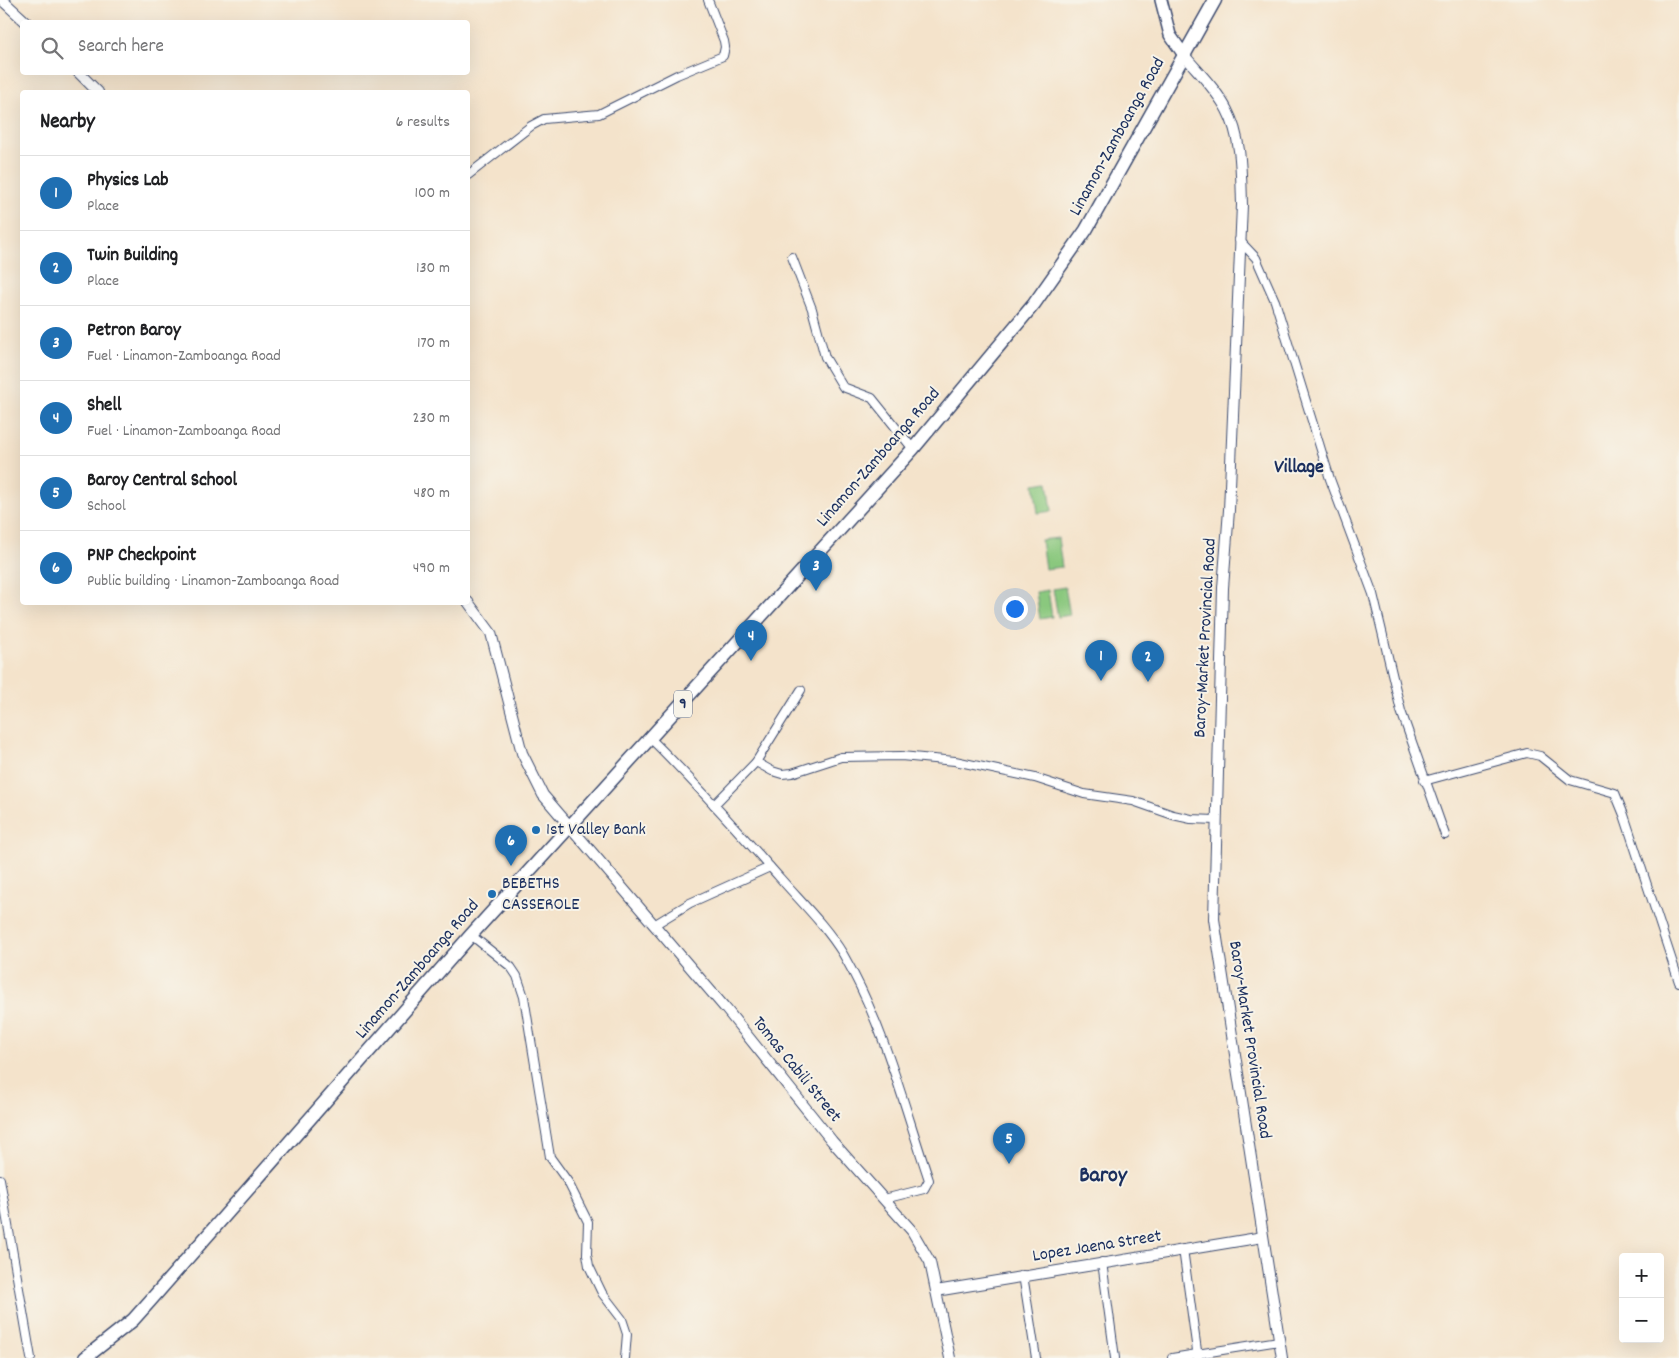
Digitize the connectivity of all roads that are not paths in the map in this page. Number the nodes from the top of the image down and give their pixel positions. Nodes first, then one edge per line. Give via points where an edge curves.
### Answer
1 (2, 0) edge
2 (708, 0) edge
3 (1161, 0) edge
4 (1215, 0) edge
5 (24, 20) edge
6 (1184, 55) junction
7 (81, 75) edge
8 (96, 90) edge
9 (470, 173) edge
10 (1239, 240) junction
11 (792, 257) dead end
12 (913, 449) junction
13 (470, 604) edge
14 (801, 690) dead end
15 (651, 740) junction
16 (756, 762) junction
17 (1424, 781) junction
18 (714, 805) junction
19 (1215, 820) junction
20 (570, 827) junction
21 (1445, 835) dead end
22 (770, 867) junction
23 (654, 925) junction
24 (471, 935) junction
25 (1679, 982) edge
26 (0, 1179) edge
27 (884, 1199) junction
28 (1263, 1237) junction
29 (1183, 1250) junction
30 (1102, 1262) junction
31 (1023, 1275) junction
32 (936, 1291) junction
33 (1279, 1341) junction
34 (1198, 1356) edge
35 (31, 1358) edge
36 (85, 1358) edge
37 (625, 1358) edge
38 (950, 1358) edge
39 (1036, 1358) edge
40 (1115, 1358) edge
41 (1172, 1358) edge
42 (1282, 1358) edge

1 - 5 street
2 - 9 street via 724,41 722,56 599,114 544,119
3 - 6 main road via 1170,35
4 - 6 highway, Linamon-Zamboanga Road / 9
6 - 10 street, Baroy-Market Provincial Road via 1217,93 1236,132 1242,205
6 - 12 highway, Linamon-Zamboanga Road / 9 via 1086,230 1050,283
7 - 8 street
10 - 17 street via 1256,258 1275,302 1330,479 1373,594 1401,711
10 - 19 street, Baroy-Market Provincial Road
11 - 12 street via 812,309 825,357 843,387 872,398
12 - 15 highway, Linamon-Zamboanga Road / 9
13 - 20 street, Tomas Cabili Street via 495,644 526,764 543,796
14 - 16 street
15 - 18 street
15 - 20 highway, Linamon-Zamboanga Road / 9
16 - 18 street
16 - 19 street via 782,774 841,757 901,756 955,760 1034,778 1084,794 1133,801 1173,815
17 - 21 street
17 - 25 street via 1527,753 1540,756 1570,780 1615,793
18 - 22 street
19 - 28 street, Baroy-Market Provincial Road via 1216,936
20 - 23 street, Tomas Cabili Street
20 - 24 highway, Linamon-Zamboanga Road / 9
22 - 23 street via 690,904
22 - 27 street via 842,953 879,1029 894,1069 929,1180 924,1189
23 - 27 street, Tomas Cabili Street via 832,1141
24 - 36 highway, Linamon-Zamboanga Road / 9 via 133,1320
24 - 37 street via 511,967 517,976 524,997 550,1157 568,1182 588,1222 586,1254 589,1266 602,1293 622,1319 627,1334
26 - 35 street
27 - 32 street, Tomas Cabili Street via 922,1245 930,1262
28 - 29 street, Lopez Jaena Street
28 - 33 street, Baroy-Market Provincial Road
29 - 30 street, Lopez Jaena Street
29 - 34 street
30 - 31 street, Lopez Jaena Street
30 - 40 street
31 - 32 street, Lopez Jaena Street
31 - 39 street
32 - 38 street, Tomas Cabili Street
33 - 34 street
33 - 42 street, Baroy-Market Provincial Road
34 - 41 street

